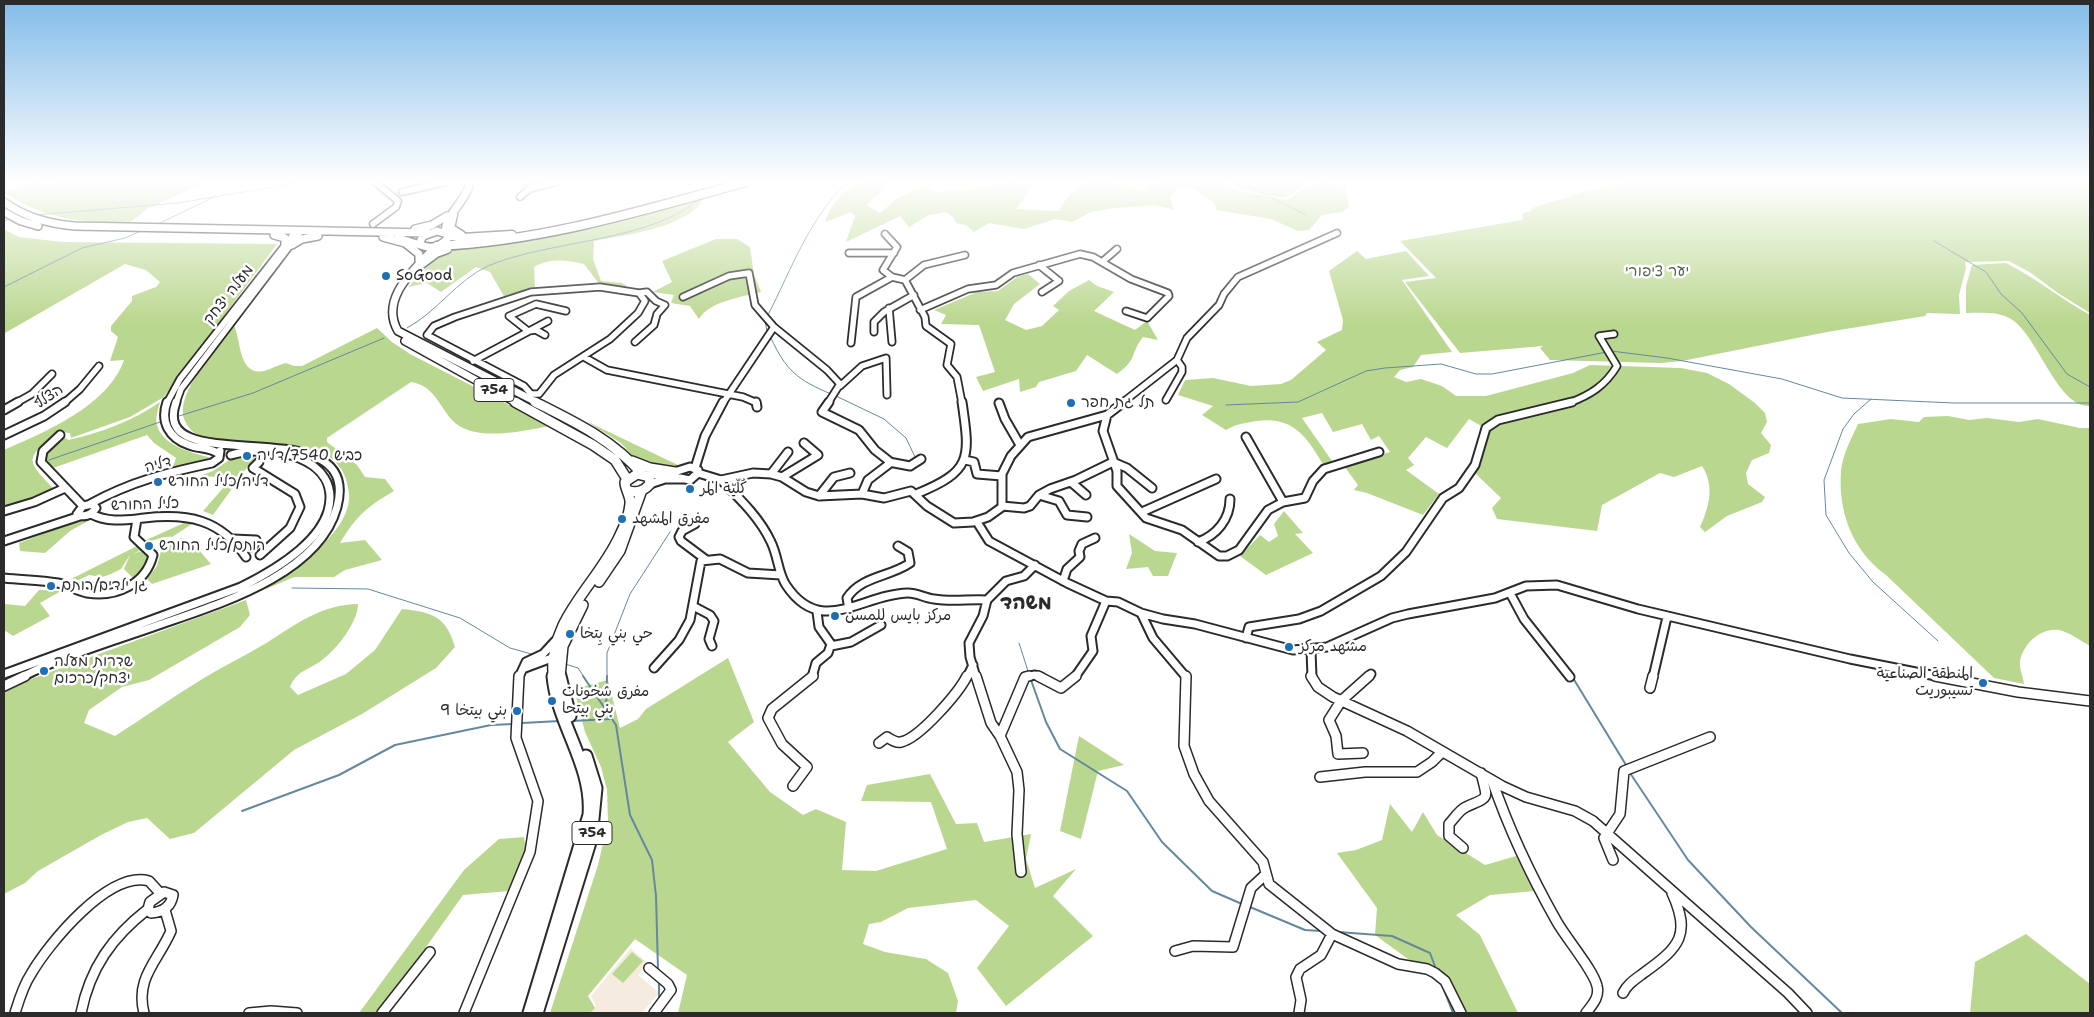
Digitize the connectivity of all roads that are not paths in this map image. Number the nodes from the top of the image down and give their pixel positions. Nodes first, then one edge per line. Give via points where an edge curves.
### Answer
1 (61, 229) edge
2 (171, 229) edge
3 (414, 229) edge
4 (434, 229) edge
5 (445, 229) edge
6 (452, 229) edge
7 (539, 229) edge
8 (568, 229) edge
9 (397, 233) junction
10 (430, 233) junction
11 (1337, 233) dead end
12 (298, 234) junction
13 (447, 234) junction
14 (884, 234) dead end
15 (274, 235) junction
16 (318, 236) junction
17 (489, 236) junction
18 (383, 237) junction
19 (289, 245) junction
20 (421, 246) junction
21 (437, 246) junction
22 (463, 246) junction
23 (1117, 249) dead end
24 (849, 252) dead end
25 (894, 254) junction
26 (965, 255) dead end
27 (1102, 262) junction
28 (419, 263) junction
29 (1039, 265) junction
30 (892, 277) junction
31 (905, 280) junction
32 (1042, 292) dead end
33 (639, 293) junction
34 (914, 295) junction
35 (684, 297) dead end
36 (889, 308) junction
37 (920, 310) junction
38 (566, 311) dead end
39 (1126, 311) dead end
40 (548, 321) dead end
41 (774, 327) junction
42 (528, 331) junction
43 (874, 332) dead end
44 (1614, 334) dead end
45 (545, 335) dead end
46 (636, 342) dead end
47 (892, 342) dead end
48 (851, 343) dead end
49 (584, 357) junction
50 (473, 360) junction
51 (1177, 360) junction
52 (99, 366) dead end
53 (52, 374) dead end
54 (840, 386) junction
55 (728, 394) junction
56 (887, 395) dead end
57 (1166, 400) dead end
58 (999, 403) dead end
59 (757, 407) dead end
60 (4, 410) edge
61 (1106, 415) junction
62 (4, 435) edge
63 (60, 435) dead end
64 (1246, 436) dead end
65 (804, 443) dead end
66 (228, 445) junction
67 (236, 446) junction
68 (1020, 446) junction
69 (788, 452) dead end
70 (1379, 452) dead end
71 (219, 454) junction
72 (230, 455) junction
73 (921, 459) dead end
74 (965, 460) junction
75 (632, 461) junction
76 (259, 462) dead end
77 (889, 462) junction
78 (1113, 462) junction
79 (697, 470) junction
80 (678, 471) junction
81 (850, 473) dead end
82 (770, 474) junction
83 (1002, 476) junction
84 (782, 477) junction
85 (627, 479) junction
86 (682, 479) junction
87 (1216, 479) dead end
88 (721, 480) junction
89 (645, 481) junction
90 (1071, 482) junction
91 (65, 488) junction
92 (1152, 488) dead end
93 (629, 491) junction
94 (862, 494) junction
95 (916, 494) junction
96 (1039, 495) junction
97 (1086, 495) dead end
98 (819, 496) junction
99 (1230, 498) dead end
100 (1283, 502) junction
101 (90, 506) junction
102 (1002, 506) junction
103 (4, 511) edge
104 (1142, 512) junction
105 (79, 514) junction
106 (91, 514) junction
107 (1086, 518) dead end
108 (138, 519) junction
109 (977, 522) junction
110 (695, 524) dead end
111 (1095, 538) dead end
112 (233, 539) junction
113 (4, 541) edge
114 (1198, 542) junction
115 (273, 545) junction
116 (253, 546) junction
117 (898, 546) dead end
118 (260, 555) dead end
119 (705, 559) junction
120 (1035, 565) junction
121 (781, 575) junction
122 (4, 578) edge
123 (1063, 581) junction
124 (1510, 593) junction
125 (987, 600) junction
126 (1106, 601) junction
127 (693, 606) junction
128 (849, 609) junction
129 (817, 612) junction
130 (1141, 613) junction
131 (1667, 616) junction
132 (881, 625) dead end
133 (1246, 638) junction
134 (712, 646) dead end
135 (832, 646) junction
136 (1311, 650) junction
137 (555, 655) junction
138 (973, 665) junction
139 (654, 668) dead end
140 (519, 672) junction
141 (1371, 674) dead end
142 (4, 675) edge
143 (1570, 678) dead end
144 (4, 685) edge
145 (1650, 688) dead end
146 (1341, 701) junction
147 (2090, 701) edge
148 (1000, 736) junction
149 (1710, 737) dead end
150 (879, 743) dead end
151 (1442, 752) junction
152 (1363, 753) dead end
153 (1481, 773) junction
154 (1320, 778) dead end
155 (1492, 780) junction
156 (793, 786) dead end
157 (1606, 832) junction
158 (1463, 848) dead end
159 (1613, 860) dead end
160 (1021, 872) dead end
161 (1265, 875) junction
162 (1670, 890) junction
163 (160, 893) junction
164 (148, 909) junction
165 (165, 910) junction
166 (1332, 934) junction
167 (1175, 951) dead end
168 (430, 952) dead end
169 (650, 968) dead end
170 (1623, 993) dead end
171 (15, 1013) edge
172 (81, 1013) edge
173 (144, 1013) edge
174 (249, 1013) edge
175 (297, 1013) edge
176 (382, 1013) edge
177 (464, 1013) edge
178 (529, 1013) edge
179 (537, 1013) edge
180 (654, 1013) edge
181 (1299, 1013) edge
182 (1461, 1013) edge
183 (1586, 1013) edge
184 (1807, 1013) edge

1 - 15 main road
2 - 12 main road
3 - 9 main road
4 - 10 main road, 754
5 - 13 main road, 754
6 - 17 highway via 455,233
7 - 17 highway
8 - 22 highway via 544,236
9 - 10 main road
9 - 12 main road
10 - 13 main road
10 - 20 main road, 754 via 419,239
11 - 51 street via 1238,277 1219,305 1187,338
12 - 15 main road
12 - 16 main road
12 - 19 street, מעלה יצחק
13 - 17 highway via 458,238
13 - 21 main road, 754 via 446,241
14 - 25 street via 897,247
15 - 19 main road via 285,238
16 - 18 main road
16 - 19 main road
18 - 20 main road via 407,239
18 - 28 main road via 413,247 419,254
19 - 66 street, מעלה יצחק via 176,398 172,413 175,424 186,435 202,442
19 - 71 street, מעלה יצחק via 167,399 163,416 166,428 178,440
20 - 21 main road
20 - 28 main road, 754 via 424,252
21 - 22 highway
21 - 28 main road, 754
22 - 28 highway via 436,253
23 - 27 street
24 - 25 street
25 - 30 street via 883,270
26 - 31 street via 916,268
27 - 29 street via 1080,254
27 - 39 street via 1169,296 1147,318
28 - 75 main road, 754 via 391,304 390,318 398,330 592,431
28 - 85 main road, 754 via 399,284 388,302 385,319 389,330 593,445 615,460
29 - 32 street via 1059,282
29 - 37 street via 1013,273 996,285 968,289
30 - 31 street
30 - 48 street via 856,297
31 - 34 street
33 - 46 street via 649,293 665,305 654,325
33 - 49 street via 645,301 638,313
33 - 50 street via 600,287 531,292 455,317 434,326 428,333 428,338
34 - 36 street
34 - 37 street
35 - 41 street via 729,276 749,273 755,305
36 - 43 street via 874,322
36 - 47 street
37 - 74 street via 930,330 951,344 947,365 957,377 968,432
38 - 42 street via 536,304 509,316
40 - 42 street
41 - 54 street via 827,370
41 - 55 street
42 - 45 street via 536,330
42 - 50 street
44 - 133 street via 1599,336 1617,366 1614,375 1591,393 1568,404 1490,424 1475,465 1459,488 1443,498 1406,552 1380,576 1321,611 1299,619 1249,627
49 - 50 street via 554,375 539,394 531,394 524,386
49 - 55 street via 607,370
51 - 57 street via 1182,372
51 - 61 street
52 - 62 street, הצלף via 82,388 64,403
53 - 60 street via 32,394
54 - 56 street via 870,362 886,358
54 - 77 street via 822,412 859,430
55 - 59 street via 752,399 757,402
55 - 79 street via 698,451
58 - 68 street
61 - 68 street via 1037,433
61 - 78 street via 1102,431
63 - 91 street via 40,457 43,466
64 - 100 street
65 - 84 street via 818,455
66 - 67 street, מעלה יצחק
66 - 71 street
67 - 72 street via 236,451
67 - 144 street via 298,450 319,459 332,470 339,489 337,508 328,527 310,549 275,577 242,593
68 - 83 street
69 - 82 street
70 - 100 street via 1324,469 1305,498
71 - 72 street
71 - 101 street, דליה via 215,462 136,482
72 - 101 street, דליה via 207,468 168,475 126,489
72 - 142 street via 292,455 312,463 323,474 330,492 328,510 320,526 302,547 270,572 236,590
73 - 77 street via 910,466
74 - 83 street via 974,462 977,474
74 - 95 street via 958,472 948,479
75 - 80 main road via 650,468
75 - 89 main road, 754
76 - 115 street via 253,468 295,494 300,507 293,524
77 - 94 street via 868,480
78 - 90 street
78 - 92 street via 1127,468
78 - 104 street via 1117,486
79 - 80 street via 690,467
79 - 86 street via 693,479
79 - 88 street
80 - 86 street
80 - 89 street
81 - 98 street via 834,477
82 - 84 street
82 - 88 street
83 - 102 street
84 - 98 street
85 - 89 main road
85 - 93 main road, 754 via 625,486
86 - 89 street
87 - 104 street
88 - 121 street via 763,528 776,553
89 - 93 main road
89 - 137 main road, 754 via 620,551 576,616
90 - 96 street
90 - 97 street
91 - 101 street
91 - 103 street
93 - 137 main road, 754 via 629,511 620,535 570,613
94 - 95 street via 884,498 911,491
94 - 98 street
95 - 109 street via 952,523
96 - 102 street via 1024,508
96 - 107 street via 1058,501 1067,515
99 - 114 street via 1231,506 1216,531
100 - 114 street via 1268,510 1248,540 1233,554 1219,556
101 - 105 street
101 - 106 street
102 - 109 street via 996,514
104 - 114 street via 1151,520 1182,530
105 - 106 street
105 - 113 street
106 - 108 street, כליל החורש via 107,521
108 - 112 street, כליל החורש via 163,516 193,518 215,525
108 - 122 street via 134,537 154,555 152,566 148,573 120,590 96,594 59,583
109 - 120 street via 989,540
110 - 119 street via 682,531 679,537
111 - 123 street via 1082,544 1080,557 1067,569
112 - 116 street, כליל החורש via 244,553
112 - 116 street via 254,538
115 - 116 street
115 - 118 street
117 - 128 street via 908,552 910,563 901,570 854,588 847,598
119 - 121 street via 720,559 748,573
119 - 127 street via 699,564
120 - 123 street
120 - 125 street via 1024,576 1006,582
121 - 129 street via 799,601
123 - 126 street
124 - 131 street via 1526,586 1557,585
124 - 136 street via 1392,618 1344,641
124 - 143 street via 1524,619
125 - 128 street via 932,598 907,593
125 - 138 street via 969,643
126 - 130 street via 1123,603
126 - 148 street via 1091,636 1093,651 1074,678 1061,688 1037,674 1025,677
127 - 134 street via 710,615 714,621 709,639
127 - 139 street via 690,620 679,640
128 - 129 street
129 - 135 street via 819,626
130 - 133 street
130 - 161 street via 1153,638 1186,676 1184,746 1194,774 1209,801 1263,862
131 - 145 street
131 - 147 street via 1868,662 2018,692
132 - 135 street via 855,641
133 - 136 street via 1281,648
135 - 156 street via 816,663 812,678 768,714 782,744 807,767
136 - 146 street via 1314,658 1310,672 1316,685
137 - 140 street via 546,663 536,663
137 - 140 street via 543,654 526,662
137 - 178 main road, 754 via 557,700 582,761 590,809
137 - 179 main road, 754 via 560,689 591,768 596,804 591,839
138 - 148 street via 991,723
138 - 150 street via 949,704 920,731 903,742 887,737
140 - 177 street via 516,738 538,801 530,852
141 - 146 street
142 - 144 street via 7,678
146 - 151 street via 1407,731
146 - 152 street via 1329,720 1336,736 1338,754
148 - 160 street via 1017,772
149 - 157 street via 1626,769 1622,774 1620,814
151 - 153 street
151 - 154 street via 1431,764 1411,775 1372,772
153 - 155 street
153 - 158 street via 1486,793 1484,799 1464,808 1448,824 1449,836
155 - 157 street via 1538,802 1577,810
155 - 183 street via 1521,856 1595,981 1597,997
157 - 159 street via 1604,838
157 - 162 street
161 - 166 street via 1276,892
161 - 167 street via 1251,888 1233,947 1193,946
162 - 170 street via 1682,916 1683,926 1678,939 1672,949 1627,985
162 - 184 street
163 - 164 street via 152,899
163 - 165 street via 172,895 172,901
163 - 171 street via 151,882 137,879 116,887 86,909 64,928 34,968
164 - 165 street via 155,913
164 - 172 street via 121,930 103,953 89,980
165 - 173 street via 171,931 141,985 140,1003
166 - 181 street via 1321,955 1300,969 1296,977 1302,1000
166 - 182 street via 1398,964 1435,973 1445,981
168 - 176 street
169 - 180 street via 671,990
174 - 175 street

